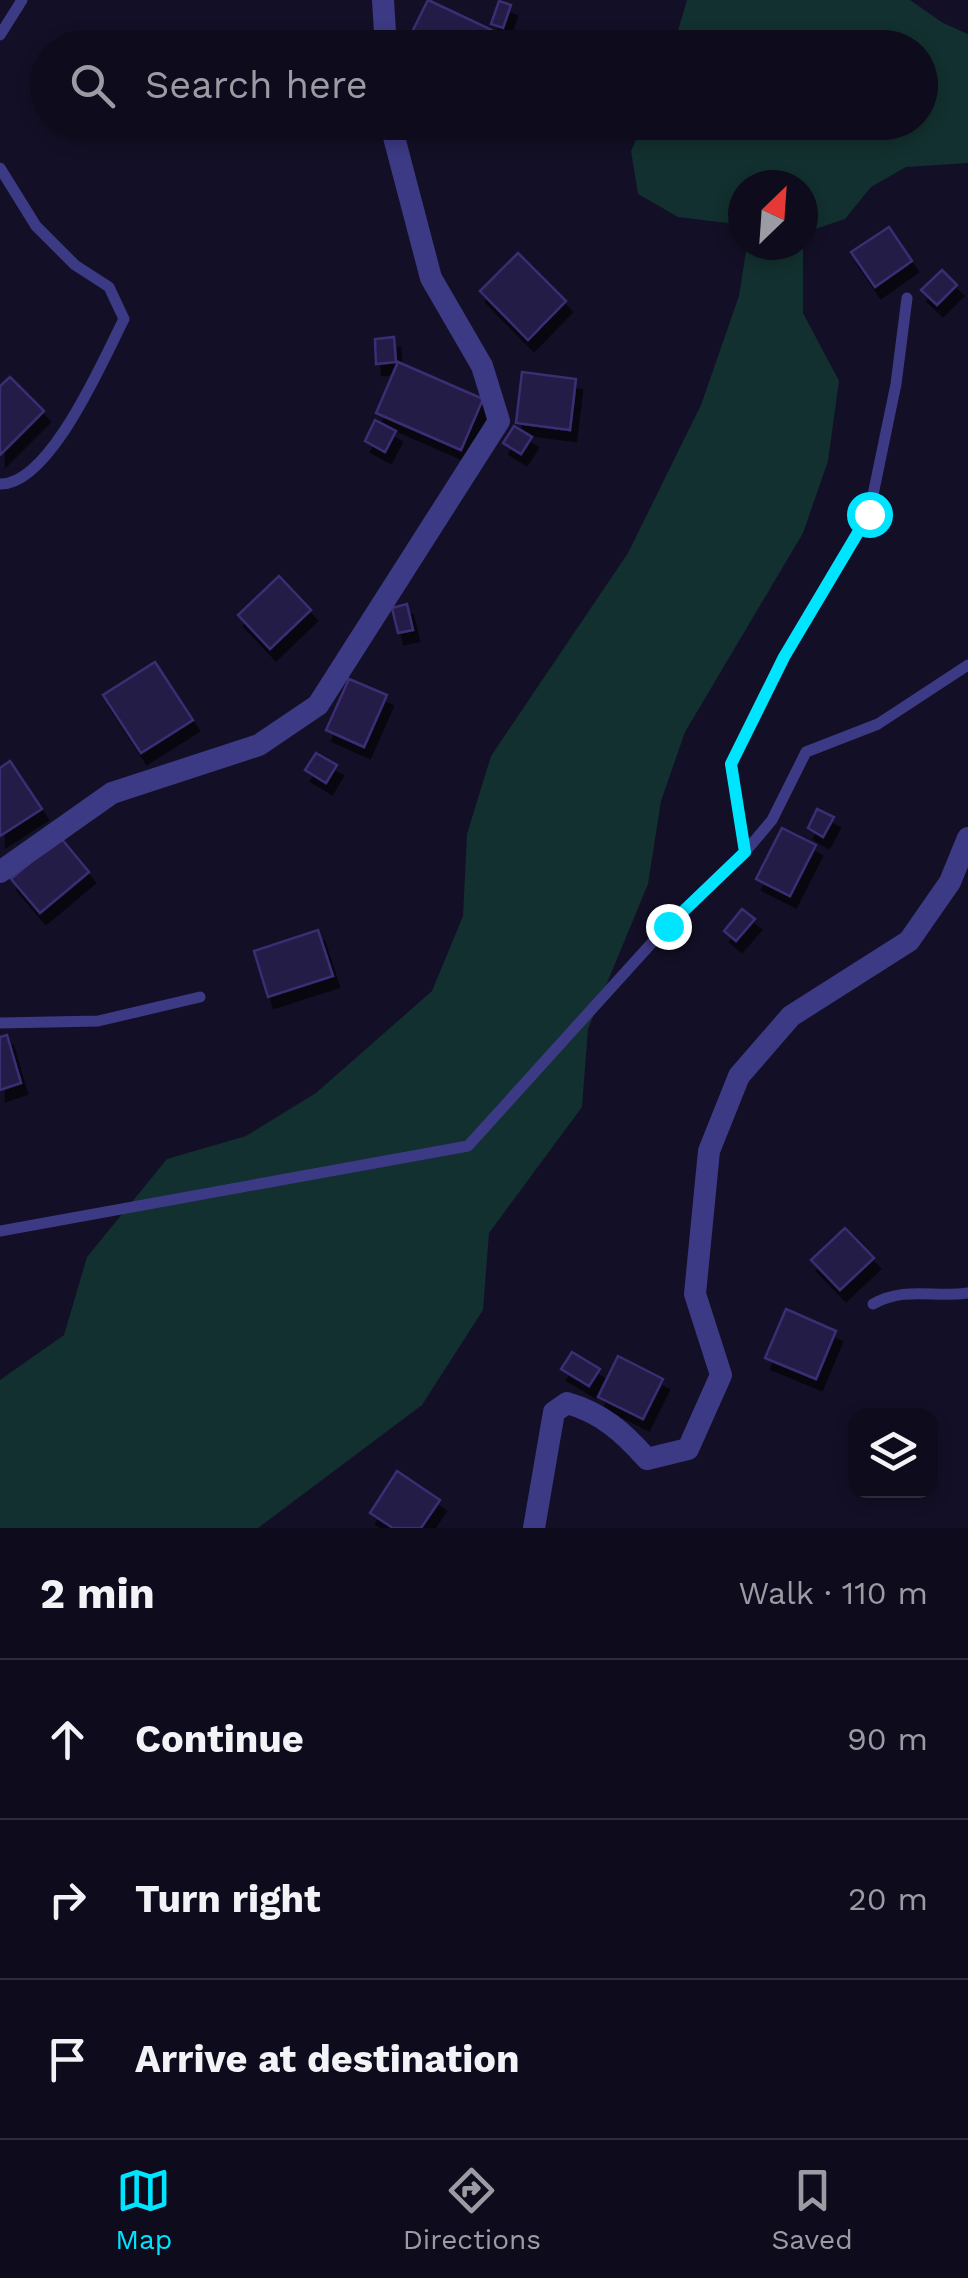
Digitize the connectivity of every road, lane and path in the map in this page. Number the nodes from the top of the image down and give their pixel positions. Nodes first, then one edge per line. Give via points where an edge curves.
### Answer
1 (22, 0) edge
2 (383, 0) edge
3 (385, 30) edge
4 (0, 34) edge
5 (395, 140) edge
6 (0, 168) edge
7 (907, 298) dead end
8 (0, 484) edge
9 (968, 665) edge
10 (968, 838) edge
11 (745, 852) junction
12 (0, 872) edge
13 (200, 996) dead end
14 (0, 1023) edge
15 (0, 1232) edge
16 (968, 1292) edge
17 (873, 1304) dead end
18 (534, 1528) edge

1 - 4 lane
2 - 3 street
5 - 12 street via 431,278 482,366 499,421 318,705 259,746 112,794
6 - 8 lane via 36,226 109,287 124,320 44,463 12,484
7 - 11 lane via 869,514 784,657 731,764
9 - 11 lane via 878,724 806,752 772,820
10 - 18 street via 950,882 909,941 791,1016 739,1076 709,1152 696,1294 721,1375 688,1448 647,1459 622,1430 567,1403 554,1412
11 - 15 lane via 668,926 468,1146
13 - 14 lane via 98,1021
16 - 17 lane via 924,1290

